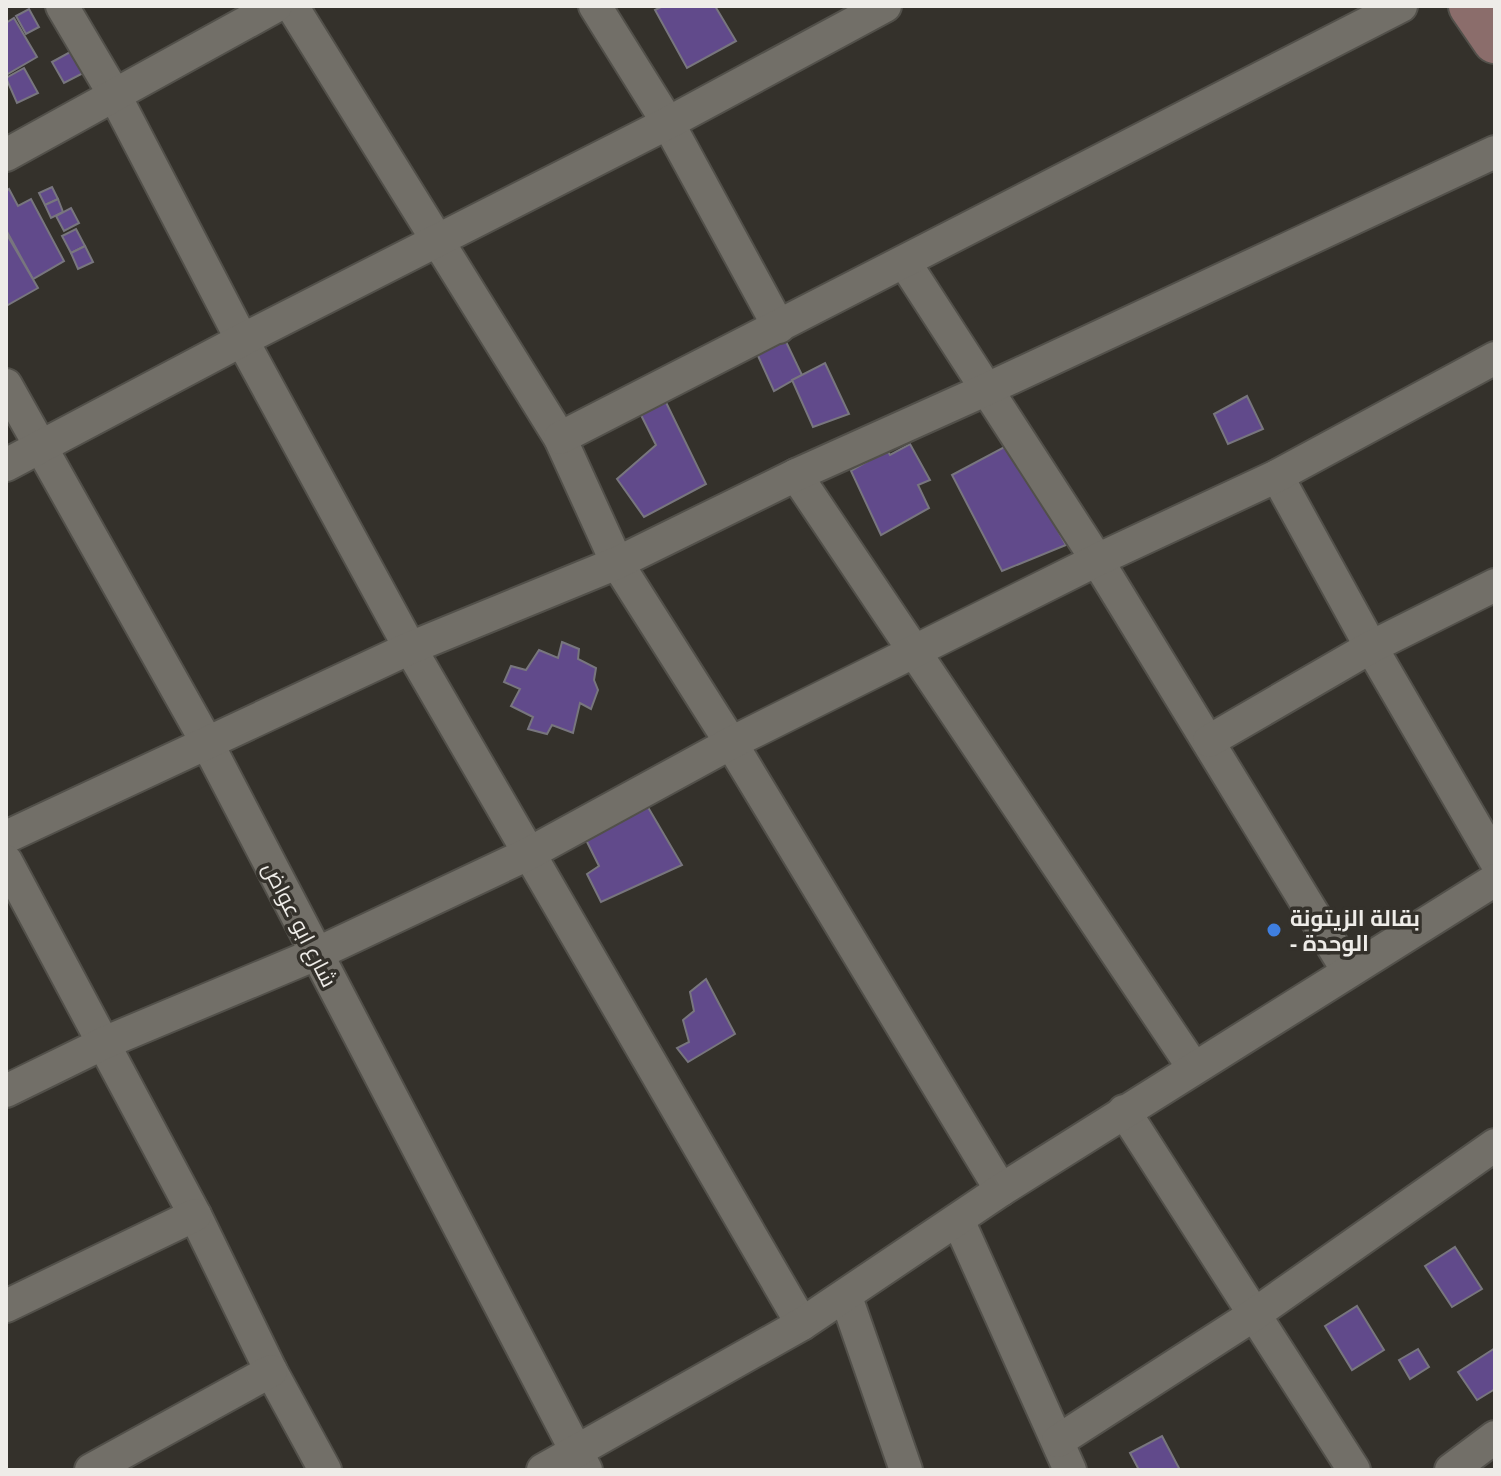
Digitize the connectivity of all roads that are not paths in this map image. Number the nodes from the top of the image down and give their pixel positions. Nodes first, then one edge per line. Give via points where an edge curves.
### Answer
1 (62, 6) edge
2 (276, 6) edge
3 (292, 6) edge
4 (595, 6) edge
5 (1401, 6) edge
6 (1471, 6) edge
7 (878, 8) edge
8 (1495, 41) edge
9 (114, 94) junction
10 (668, 123) junction
11 (1495, 152) edge
12 (6, 155) edge
13 (439, 240) junction
14 (905, 263) junction
15 (779, 327) junction
16 (242, 340) junction
17 (1495, 358) edge
18 (6, 385) edge
19 (985, 390) junction
20 (560, 438) junction
21 (41, 446) junction
22 (6, 465) edge
23 (796, 475) junction
24 (1277, 476) junction
25 (1097, 560) junction
26 (617, 563) junction
27 (1495, 585) edge
28 (1371, 647) junction
29 (410, 648) junction
30 (913, 650) junction
31 (206, 741) junction
32 (1209, 741) junction
33 (731, 743) junction
34 (6, 837) edge
35 (528, 854) junction
36 (1495, 860) edge
37 (6, 861) edge
38 (1495, 880) edge
39 (316, 954) junction
40 (1348, 971) junction
41 (104, 1043) junction
42 (1193, 1067) junction
43 (6, 1091) edge
44 (1124, 1111) junction
45 (1495, 1145) edge
46 (1001, 1190) junction
47 (195, 1215) junction
48 (958, 1220) junction
49 (846, 1297) junction
50 (6, 1306) edge
51 (1255, 1314) junction
52 (802, 1324) junction
53 (271, 1371) junction
54 (1495, 1437) edge
55 (1064, 1455) edge
56 (581, 1460) edge
57 (91, 1470) edge
58 (325, 1470) edge
59 (543, 1470) edge
60 (906, 1470) edge
61 (1354, 1470) edge
62 (1451, 1470) edge

1 - 9 street
2 - 9 street
3 - 13 street
4 - 10 street
5 - 14 street
6 - 8 street
7 - 10 street
9 - 12 street
9 - 16 street
10 - 13 street
10 - 15 street
11 - 19 street
13 - 16 street
13 - 20 street
14 - 15 street
14 - 19 street
15 - 20 street
16 - 21 street
16 - 29 street
17 - 24 street
18 - 21 street, شارع ابو عواض
19 - 23 street
19 - 25 street
20 - 26 street
21 - 22 street
21 - 31 street, شارع ابو عواض
23 - 26 street
23 - 30 street
24 - 25 street
24 - 28 street
25 - 30 street
25 - 32 street
26 - 29 street
26 - 33 street
27 - 28 street
28 - 32 street
28 - 36 street
29 - 31 street
29 - 35 street
30 - 33 street
30 - 42 street
31 - 34 street
31 - 39 street, شارع ابو عواض
32 - 40 street
33 - 35 street
33 - 46 street
35 - 39 street
35 - 52 street
37 - 41 street
38 - 40 street
39 - 41 street
39 - 56 street, شارع ابو عواض
40 - 42 street
41 - 43 street
41 - 47 street
42 - 44 street
44 - 46 street
44 - 51 street
45 - 51 street
46 - 48 street
47 - 50 street
47 - 53 street
48 - 49 street
48 - 55 street
49 - 52 street
49 - 60 street
51 - 55 street
51 - 61 street
52 - 56 street
53 - 57 street
53 - 58 street
54 - 62 street
56 - 59 street

